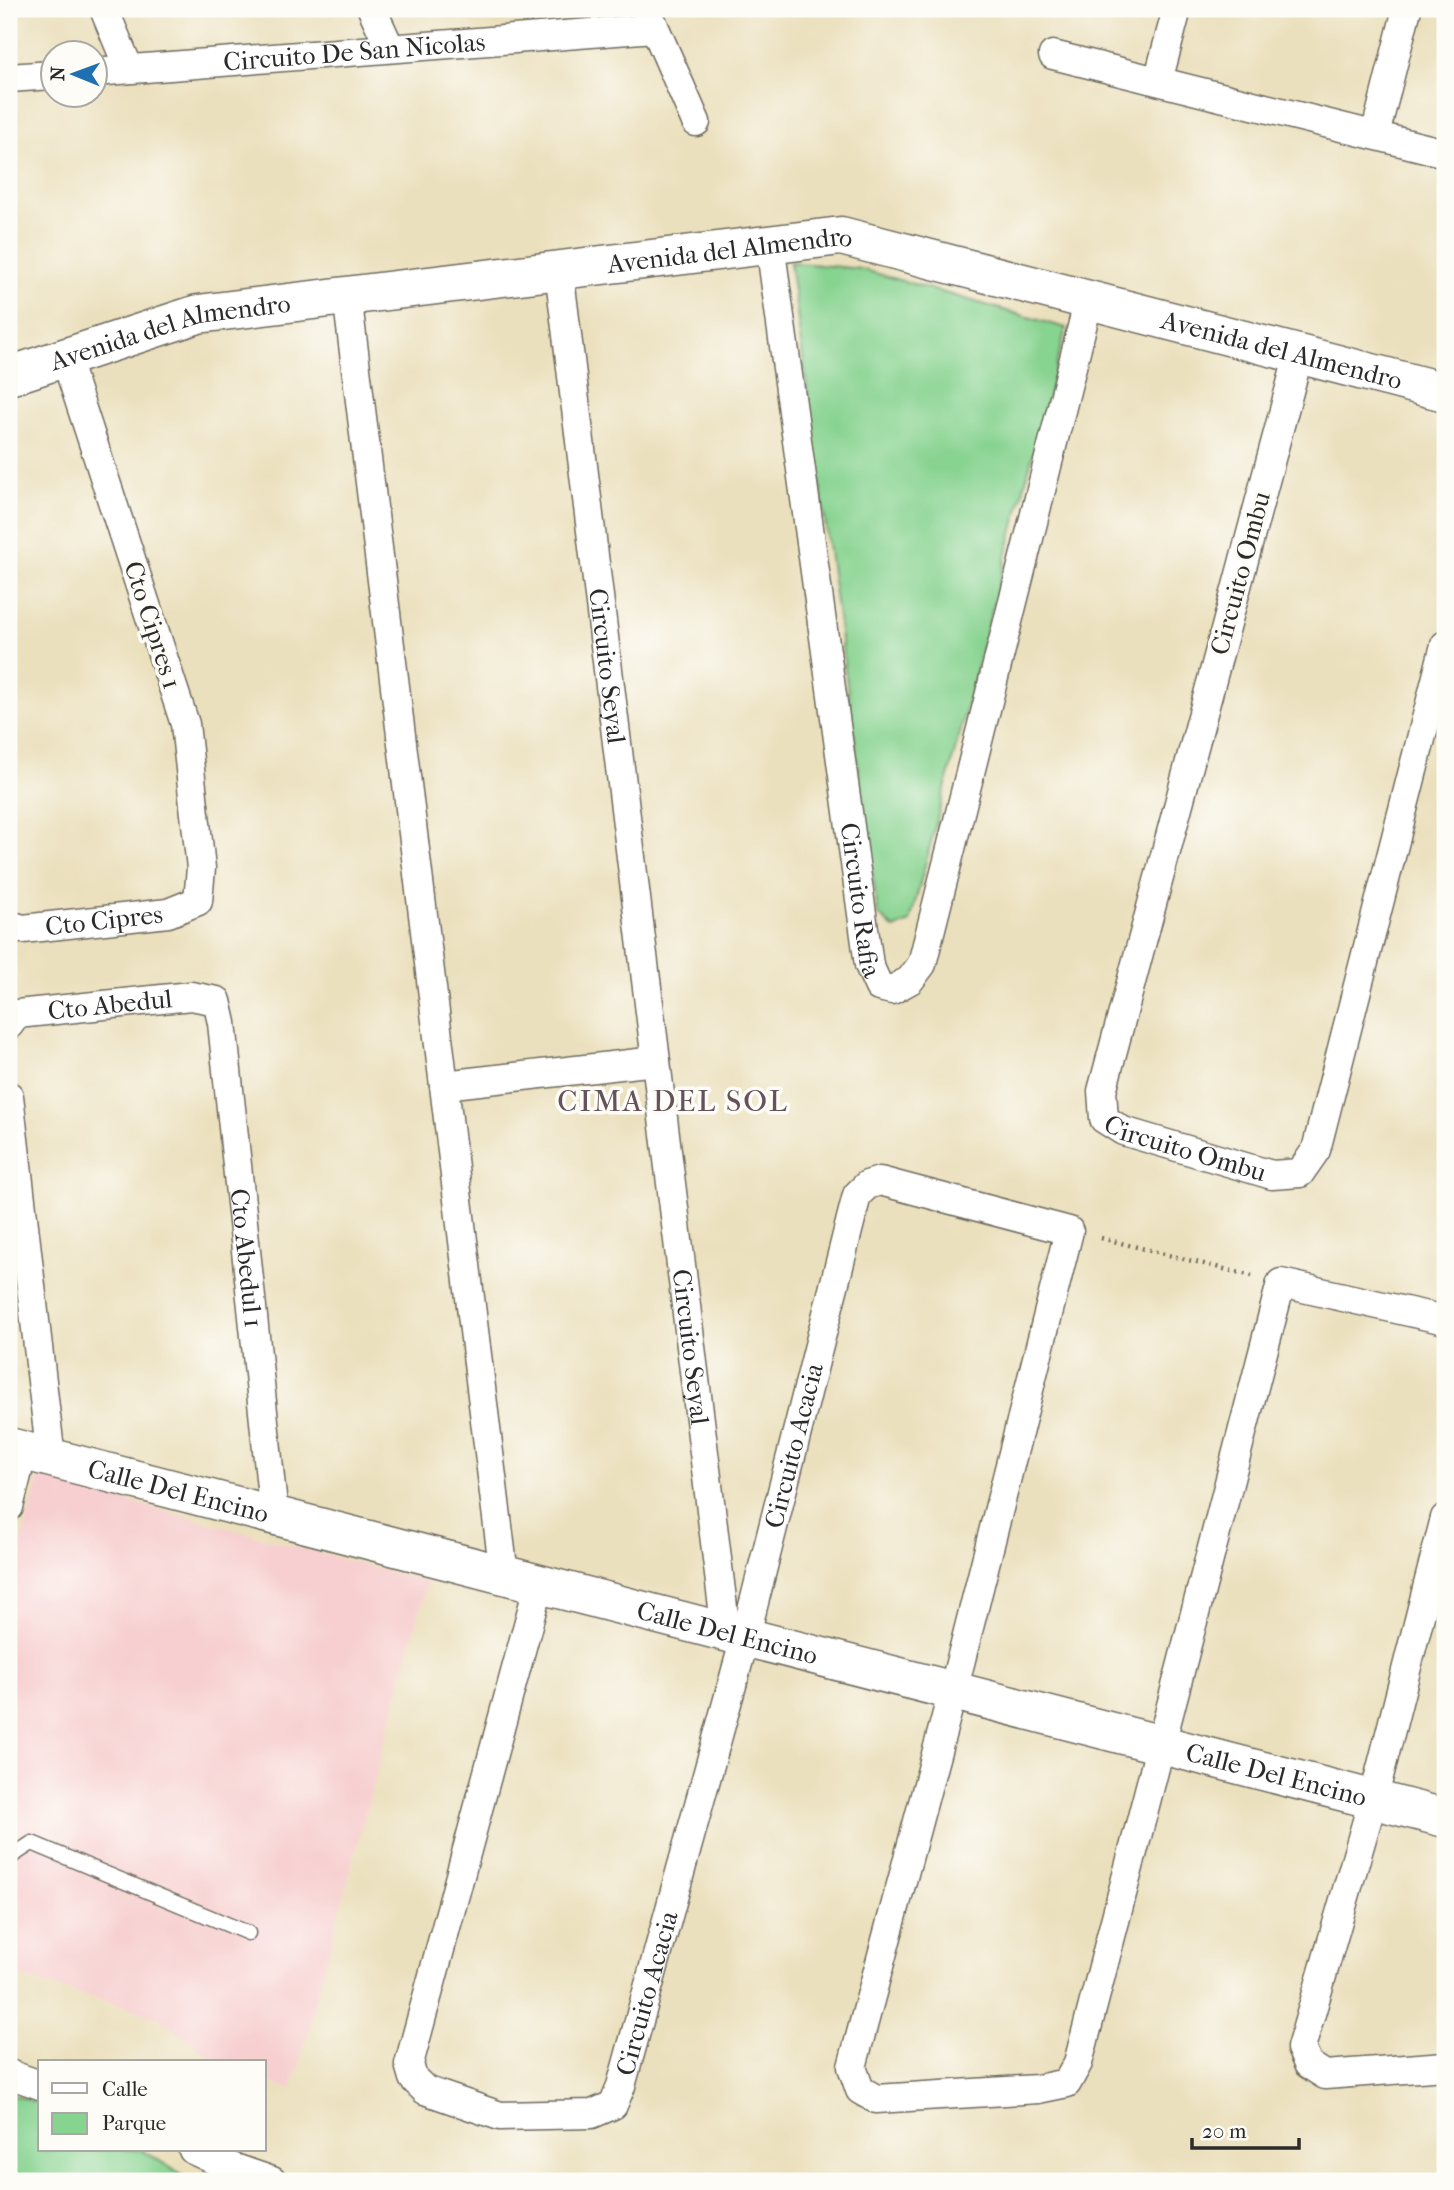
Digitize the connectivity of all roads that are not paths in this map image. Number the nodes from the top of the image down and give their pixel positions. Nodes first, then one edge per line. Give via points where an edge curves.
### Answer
1 (104, 9) edge
2 (372, 9) edge
3 (1177, 9) edge
4 (1407, 9) edge
5 (650, 18) edge
6 (390, 48) junction
7 (1053, 55) dead end
8 (129, 69) junction
9 (108, 71) edge
10 (38, 76) edge
11 (9, 78) edge
12 (1158, 81) junction
13 (696, 122) dead end
14 (1375, 135) junction
15 (1445, 153) edge
16 (770, 244) junction
17 (559, 270) junction
18 (347, 295) junction
19 (1089, 299) junction
20 (1299, 354) junction
21 (65, 357) junction
22 (9, 376) edge
23 (1445, 392) edge
24 (1445, 645) edge
25 (198, 901) joint
26 (9, 925) edge
27 (217, 1001) joint
28 (9, 1025) edge
29 (656, 1060) junction
30 (444, 1085) junction
31 (9, 1096) edge
32 (1445, 1320) edge
33 (28, 1452) edge
34 (9, 1507) edge
35 (274, 1516) junction
36 (1445, 1518) edge
37 (522, 1580) junction
38 (736, 1635) junction
39 (953, 1691) junction
40 (1160, 1744) junction
41 (1373, 1800) junction
42 (1445, 1818) edge
43 (9, 1858) edge
44 (247, 1933) dead end
45 (1445, 2066) edge
46 (9, 2074) edge
47 (38, 2084) edge
48 (197, 2152) edge
49 (272, 2181) edge

1 - 8 street
2 - 6 street
3 - 12 street
4 - 14 street
5 - 6 street, Circuito De San Nicolas
5 - 13 street
6 - 8 street, Circuito De San Nicolas
7 - 12 street
8 - 9 street, Circuito De San Nicolas
10 - 11 street
12 - 14 street
14 - 15 street
16 - 17 street, Avenida del Almendro
16 - 19 street, Avenida del Almendro via 841,236
16 - 19 street, Circuito Rafia via 869,965 879,987 892,990 910,980 922,964
17 - 18 street, Avenida del Almendro
17 - 29 street, Circuito Seyal
18 - 21 street, Avenida del Almendro via 198,314
18 - 30 street
19 - 20 street, Avenida del Almendro
20 - 23 street, Avenida del Almendro
20 - 24 street, Circuito Ombu via 1102,1091 1104,1119 1124,1131 1272,1175 1300,1172 1316,1150
21 - 22 street, Avenida del Almendro
21 - 25 street, Cto Cipres 1 via 186,724 201,868
25 - 26 street, Cto Cipres via 168,913 23,929
27 - 28 street, Cto Abedul via 191,996 17,1014
27 - 35 street, Cto Abedul 1
29 - 30 street
29 - 38 street, Circuito Seyal
30 - 37 street
31 - 33 street
32 - 40 street via 1281,1283
33 - 34 street
33 - 35 street, Calle Del Encino
35 - 37 street, Calle Del Encino
36 - 41 street
37 - 38 street, Calle Del Encino
37 - 38 street, Circuito Acacia via 409,2064 413,2078 425,2090 500,2116 592,2114 613,2105
38 - 39 street, Calle Del Encino
38 - 39 street, Circuito Acacia via 857,1195 880,1181 1069,1231
39 - 40 street, Calle Del Encino
39 - 40 street via 852,2067 860,2090 876,2099 1038,2089 1067,2082 1078,2063
40 - 41 street, Calle Del Encino
41 - 42 street, Calle Del Encino
41 - 45 street via 1301,2048 1308,2064 1325,2075
43 - 44 lane via 32,1843
46 - 47 street
48 - 49 street

